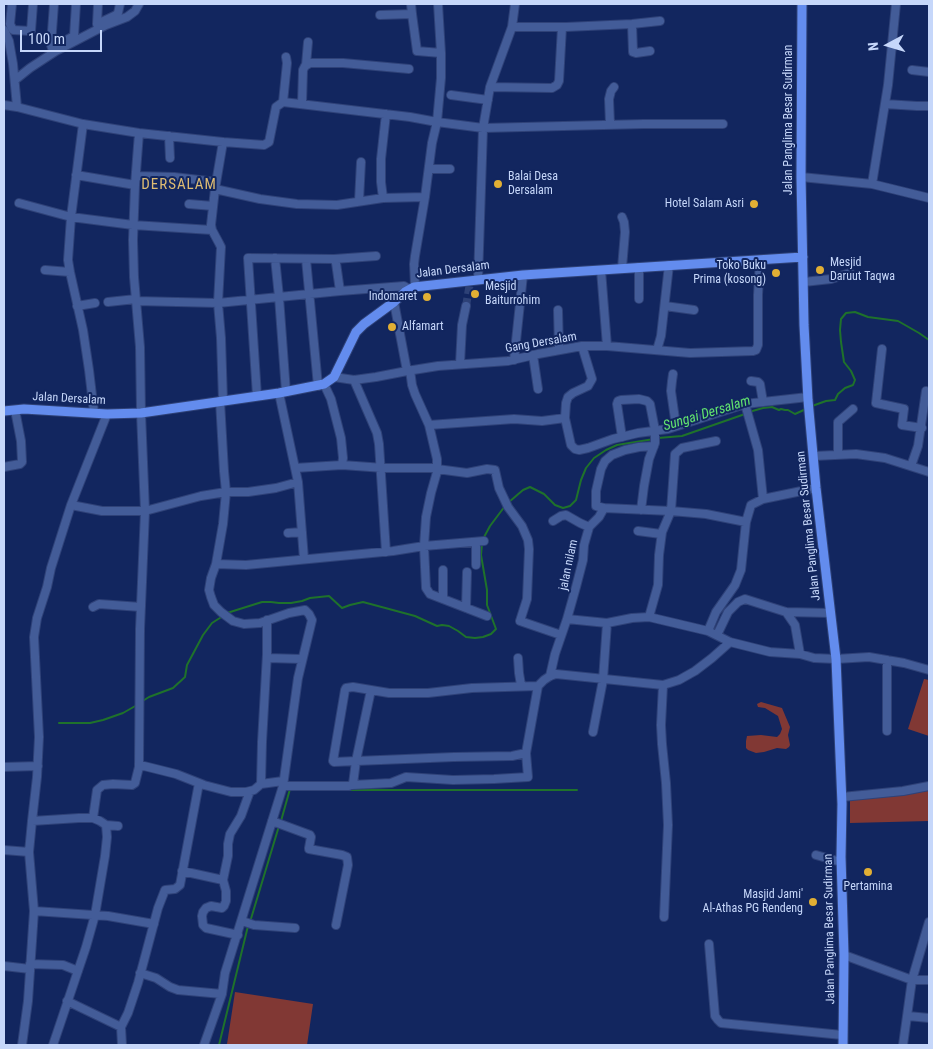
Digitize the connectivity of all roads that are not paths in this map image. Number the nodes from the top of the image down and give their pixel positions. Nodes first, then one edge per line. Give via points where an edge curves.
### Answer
1 (12, 4) edge
2 (33, 4) edge
3 (54, 4) edge
4 (76, 4) edge
5 (98, 4) edge
6 (121, 4) edge
7 (139, 4) edge
8 (411, 4) edge
9 (438, 4) edge
10 (515, 4) edge
11 (802, 4) edge
12 (896, 4) edge
13 (412, 14) junction
14 (380, 15) dead end
15 (660, 21) dead end
16 (97, 24) junction
17 (632, 24) junction
18 (512, 27) junction
19 (562, 27) junction
20 (4, 30) edge
21 (74, 36) junction
22 (308, 42) dead end
23 (650, 51) dead end
24 (441, 53) junction
25 (286, 57) dead end
26 (306, 65) junction
27 (409, 69) dead end
28 (912, 70) dead end
29 (929, 72) edge
30 (15, 80) junction
31 (490, 87) junction
32 (614, 87) dead end
33 (451, 95) dead end
34 (488, 100) junction
35 (283, 102) junction
36 (302, 104) junction
37 (885, 104) junction
38 (4, 105) edge
39 (929, 106) edge
40 (17, 107) junction
41 (386, 114) junction
42 (436, 122) junction
43 (83, 124) junction
44 (610, 124) junction
45 (723, 124) dead end
46 (483, 128) junction
47 (139, 133) junction
48 (169, 136) junction
49 (223, 142) junction
50 (170, 158) dead end
51 (361, 162) dead end
52 (429, 169) junction
53 (450, 169) dead end
54 (76, 175) junction
55 (136, 176) junction
56 (801, 178) junction
57 (872, 184) junction
58 (135, 185) junction
59 (216, 185) junction
60 (425, 197) junction
61 (383, 198) junction
62 (929, 198) edge
63 (359, 201) junction
64 (19, 203) dead end
65 (189, 204) dead end
66 (213, 206) junction
67 (71, 217) junction
68 (622, 217) dead end
69 (134, 225) junction
70 (212, 230) junction
71 (376, 256) dead end
72 (803, 257) junction
73 (275, 258) junction
74 (306, 259) junction
75 (334, 259) junction
76 (760, 260) junction
77 (670, 266) junction
78 (639, 267) junction
79 (622, 268) junction
80 (45, 270) dead end
81 (601, 270) junction
82 (70, 272) junction
83 (850, 273) dead end
84 (523, 275) junction
85 (473, 281) junction
86 (804, 282) junction
87 (412, 288) junction
88 (340, 290) junction
89 (308, 293) junction
90 (280, 296) junction
91 (250, 299) junction
92 (639, 299) dead end
93 (136, 300) junction
94 (108, 302) dead end
95 (394, 302) junction
96 (95, 303) dead end
97 (218, 303) junction
98 (78, 306) junction
99 (466, 306) tunnel mouth
100 (664, 306) junction
101 (558, 310) dead end
102 (694, 310) dead end
103 (582, 346) junction
104 (607, 346) junction
105 (882, 349) dead end
106 (559, 350) junction
107 (657, 350) junction
108 (533, 355) junction
109 (514, 360) junction
110 (460, 364) junction
111 (408, 370) junction
112 (673, 374) dead end
113 (334, 378) junction
114 (354, 380) junction
115 (751, 381) dead end
116 (321, 385) junction
117 (538, 389) dead end
118 (926, 391) dead end
119 (282, 392) junction
120 (257, 396) junction
121 (808, 399) junction
122 (221, 401) junction
123 (763, 402) junction
124 (746, 408) junction
125 (853, 409) dead end
126 (15, 410) junction
127 (4, 411) edge
128 (94, 412) junction
129 (141, 413) junction
130 (106, 414) junction
131 (565, 418) junction
132 (429, 425) junction
133 (676, 426) junction
134 (922, 428) junction
135 (622, 437) junction
136 (655, 439) junction
137 (716, 441) dead end
138 (838, 454) junction
139 (814, 456) junction
140 (342, 465) junction
141 (911, 466) junction
142 (4, 467) edge
143 (295, 468) junction
144 (382, 468) junction
145 (437, 469) junction
146 (929, 472) edge
147 (298, 482) junction
148 (816, 488) junction
149 (226, 492) junction
150 (762, 499) junction
151 (71, 505) junction
152 (604, 508) junction
153 (640, 510) junction
154 (146, 511) junction
155 (671, 511) junction
156 (553, 521) dead end
157 (746, 522) junction
158 (589, 527) junction
159 (638, 531) dead end
160 (302, 532) junction
161 (288, 533) dead end
162 (661, 534) junction
163 (424, 546) junction
164 (386, 552) junction
165 (304, 559) junction
166 (216, 564) junction
167 (476, 565) dead end
168 (443, 570) dead end
169 (467, 572) dead end
170 (732, 590) junction
171 (443, 599) junction
172 (745, 600) junction
173 (93, 607) dead end
174 (141, 607) junction
175 (466, 608) junction
176 (786, 612) junction
177 (830, 613) junction
178 (487, 616) dead end
179 (649, 617) junction
180 (567, 619) junction
181 (267, 620) junction
182 (607, 623) junction
183 (708, 631) junction
184 (561, 635) junction
185 (717, 635) junction
186 (730, 642) junction
187 (800, 654) junction
188 (267, 658) junction
189 (518, 658) dead end
190 (302, 659) junction
191 (836, 659) junction
192 (887, 660) junction
193 (929, 670) edge
194 (550, 676) junction
195 (603, 680) junction
196 (521, 686) junction
197 (538, 686) junction
198 (663, 686) junction
199 (371, 690) junction
200 (887, 731) dead end
201 (594, 732) dead end
202 (526, 754) junction
203 (356, 761) junction
204 (38, 766) junction
205 (4, 767) edge
206 (139, 767) junction
207 (199, 783) junction
208 (261, 784) junction
209 (283, 784) junction
210 (352, 785) junction
211 (929, 786) edge
212 (250, 791) junction
213 (842, 797) junction
214 (93, 818) junction
215 (32, 822) junction
216 (277, 823) junction
217 (106, 825) junction
218 (118, 826) dead end
219 (4, 850) edge
220 (29, 852) junction
221 (816, 855) dead end
222 (841, 862) junction
223 (182, 872) junction
224 (223, 880) junction
225 (34, 911) junction
226 (94, 915) junction
227 (664, 917) dead end
228 (929, 922) edge
229 (246, 923) junction
230 (154, 924) junction
231 (336, 926) dead end
232 (295, 928) dead end
233 (238, 935) junction
234 (709, 944) dead end
235 (844, 955) junction
236 (4, 966) edge
237 (30, 967) junction
238 (78, 971) junction
239 (140, 973) junction
240 (912, 980) junction
241 (929, 980) edge
242 (222, 994) junction
243 (67, 1001) junction
244 (908, 1016) junction
245 (929, 1018) edge
246 (121, 1027) junction
247 (842, 1035) junction
248 (22, 1045) edge
249 (53, 1045) edge
250 (122, 1045) edge
251 (204, 1045) edge
252 (843, 1045) edge
253 (904, 1045) edge

1 - 2 street via 10,24 13,30 31,32
3 - 21 street via 52,47
4 - 21 street
5 - 16 street
6 - 16 street via 116,15
7 - 30 street via 127,17 56,51
8 - 13 street
9 - 24 street
10 - 18 street
11 - 56 main road, Jalan Panglima Besar Sudirman
12 - 37 street
13 - 14 street
13 - 24 street via 417,51
15 - 17 street
16 - 21 street
17 - 19 street
17 - 23 street via 633,52
18 - 19 street
18 - 31 street
19 - 31 street via 557,85 552,88
20 - 30 street
22 - 26 street
24 - 42 street
25 - 35 street
26 - 27 street via 316,62
26 - 36 street via 302,71
28 - 29 street
30 - 40 street
31 - 34 street
32 - 44 street via 609,99
33 - 34 street
34 - 46 street
35 - 36 street
35 - 49 street via 276,107 269,142 264,145
36 - 41 street
37 - 39 street
37 - 57 street
38 - 40 street
40 - 43 street
41 - 42 street
41 - 61 street via 381,159
42 - 46 street
42 - 52 street
43 - 47 street
43 - 54 street
44 - 45 street
44 - 46 street
46 - 85 street
47 - 48 street
47 - 55 street
48 - 49 street
48 - 50 street
49 - 59 street
51 - 63 street
52 - 53 street
52 - 60 street
54 - 58 street
54 - 67 street
55 - 58 street
55 - 59 street via 174,177
56 - 57 street
56 - 72 main road, Jalan Panglima Besar Sudirman
57 - 62 street
58 - 69 street
59 - 63 street via 260,199 297,204 337,205
59 - 66 street
60 - 61 street
60 - 87 street via 414,256
61 - 63 street
64 - 67 street
65 - 66 street
66 - 70 street
67 - 69 street
67 - 82 street
68 - 79 street via 625,229
69 - 70 street
69 - 93 street
70 - 97 street via 220,248
71 - 75 street
72 - 76 main road, Jalan Dersalam
72 - 86 main road, Jalan Panglima Besar Sudirman
73 - 74 street
73 - 90 street
73 - 91 street via 248,258
74 - 75 street
74 - 89 street
75 - 88 street
76 - 77 main road, Jalan Dersalam
76 - 107 street, Gang Dersalam via 756,350 690,353
77 - 78 main road, Jalan Dersalam
77 - 100 street
78 - 79 main road, Jalan Dersalam
78 - 92 street
79 - 81 main road, Jalan Dersalam
80 - 82 street
81 - 84 main road, Jalan Dersalam
81 - 104 street
82 - 98 street
83 - 86 street
84 - 85 main road, Jalan Dersalam
84 - 109 street
85 - 87 main road, Jalan Dersalam
86 - 121 main road, Jalan Panglima Besar Sudirman
87 - 88 street
87 - 95 main road, Jalan Dersalam
88 - 89 street
89 - 90 street
89 - 116 street
90 - 91 street
90 - 119 street
91 - 97 street
91 - 120 street
93 - 94 street
93 - 97 street
93 - 129 street
95 - 111 street
95 - 113 main road, Jalan Dersalam via 356,332
96 - 98 street
97 - 122 street
98 - 128 street
99 - 110 street
100 - 102 street
100 - 107 street
101 - 106 street
103 - 104 street, Gang Dersalam
103 - 106 street, Gang Dersalam
103 - 131 street via 592,379 588,386 568,397
104 - 107 street, Gang Dersalam
105 - 134 street via 876,403 904,409 902,425
106 - 108 street, Gang Dersalam
108 - 109 street, Gang Dersalam
108 - 117 street
109 - 110 street, Gang Dersalam
110 - 111 street, Gang Dersalam
111 - 114 street, Gang Dersalam
111 - 132 street
112 - 133 street via 671,392
113 - 114 street, Gang Dersalam
113 - 116 main road, Jalan Dersalam
114 - 144 street via 377,433
115 - 123 street via 760,384
116 - 119 main road, Jalan Dersalam
116 - 140 street via 331,399 341,438
118 - 134 street
119 - 120 main road, Jalan Dersalam
119 - 143 street
120 - 122 main road, Jalan Dersalam
121 - 123 street
121 - 139 main road, Jalan Panglima Besar Sudirman
122 - 129 main road, Jalan Dersalam
122 - 149 street
123 - 124 street
124 - 133 street
124 - 150 street via 758,450
125 - 138 street via 838,422
126 - 127 main road, Jalan Dersalam
126 - 128 main road, Jalan Dersalam
126 - 142 street via 22,462
128 - 130 main road, Jalan Dersalam
129 - 130 main road, Jalan Dersalam
129 - 154 street
130 - 151 street
131 - 132 street
131 - 135 street via 575,449
132 - 145 street
133 - 136 street
134 - 141 street
135 - 136 street via 638,433
135 - 136 street via 618,401 639,399 649,402
136 - 152 street via 612,455 605,461 596,491 596,506
136 - 153 street
137 - 155 street via 682,448 675,454
138 - 139 street
138 - 141 street via 885,458
139 - 148 main road, Jalan Panglima Besar Sudirman
140 - 143 street
140 - 144 street
141 - 146 street
143 - 147 street
144 - 145 street
144 - 164 street
145 - 163 street via 426,516
145 - 184 street via 495,470 499,488 528,540 530,555 526,599 520,621
147 - 149 street via 248,492
147 - 160 street
148 - 150 street
148 - 177 main road, Jalan Panglima Besar Sudirman
149 - 154 street
149 - 166 street
150 - 157 street via 751,506
151 - 154 street via 102,510
151 - 204 street via 34,637
152 - 153 street
152 - 158 street, jalan nilam
153 - 155 street
154 - 174 street
155 - 157 street
155 - 162 street
156 - 158 street via 556,517 566,516
157 - 170 street via 741,570
158 - 180 street, jalan nilam
159 - 162 street
160 - 161 street
160 - 165 street
162 - 179 street via 658,585
163 - 164 street
163 - 167 street via 480,541
163 - 171 street via 426,588 430,594
164 - 165 street
165 - 166 street via 246,565
166 - 181 street via 209,590 214,605 233,621 244,624
168 - 171 street
169 - 175 street
170 - 172 street
170 - 183 street via 716,612
171 - 175 street
172 - 176 street
172 - 185 street via 728,612
173 - 174 street via 99,604
174 - 206 street
175 - 178 street
176 - 177 street
176 - 187 street via 795,626
177 - 191 main road, Jalan Panglima Besar Sudirman
179 - 182 street
179 - 183 street
180 - 182 street
180 - 184 street, jalan nilam
181 - 188 street
181 - 190 street via 305,610 309,614 312,620
182 - 195 street
183 - 185 street
184 - 194 street, jalan nilam
185 - 186 street
186 - 187 street via 770,652
186 - 198 street via 695,670
187 - 191 street
188 - 190 street
188 - 208 street
189 - 196 street
190 - 209 street
191 - 192 street via 869,657
191 - 213 main road, Jalan Panglima Besar Sudirman
192 - 193 street
192 - 200 street
194 - 195 street
194 - 197 street
195 - 198 street
195 - 201 street
196 - 197 street
196 - 199 street via 428,694 389,694
197 - 202 street
198 - 227 street via 661,727 668,825
199 - 203 street
199 - 203 street via 350,687 345,690 333,761
202 - 203 street
202 - 210 street via 528,776 453,780 406,777 391,783
203 - 210 street
204 - 205 street
204 - 215 street
206 - 207 street via 168,772
206 - 214 street via 132,785 103,785 97,790
207 - 212 street via 232,792
207 - 223 street
208 - 209 street
208 - 212 street
209 - 210 street
209 - 216 street
211 - 213 street
212 - 224 street via 230,834
213 - 222 main road, Jalan Panglima Besar Sudirman
214 - 215 street
214 - 217 street
215 - 220 street
216 - 229 street
216 - 231 street via 310,835 309,849 347,857
217 - 218 street
217 - 226 street via 105,856
219 - 220 street
220 - 225 street
221 - 222 street
222 - 235 main road, Jalan Panglima Besar Sudirman
223 - 224 street
223 - 230 street via 180,885 165,890
224 - 233 street via 226,902 222,908 208,907 203,912 203,925
225 - 226 street
225 - 237 street
226 - 230 street
226 - 238 street
228 - 240 street
229 - 232 street
229 - 233 street
230 - 239 street
233 - 242 street via 225,973
234 - 247 street via 715,1016 721,1023
235 - 240 street
235 - 247 main road, Jalan Panglima Besar Sudirman
236 - 237 street
237 - 238 street via 63,965
237 - 248 street
238 - 243 street
239 - 242 street via 178,990
239 - 246 street
240 - 241 street
240 - 244 street
242 - 251 street
243 - 246 street
243 - 249 street
244 - 245 street
244 - 253 street
246 - 250 street
247 - 252 main road, Jalan Panglima Besar Sudirman

